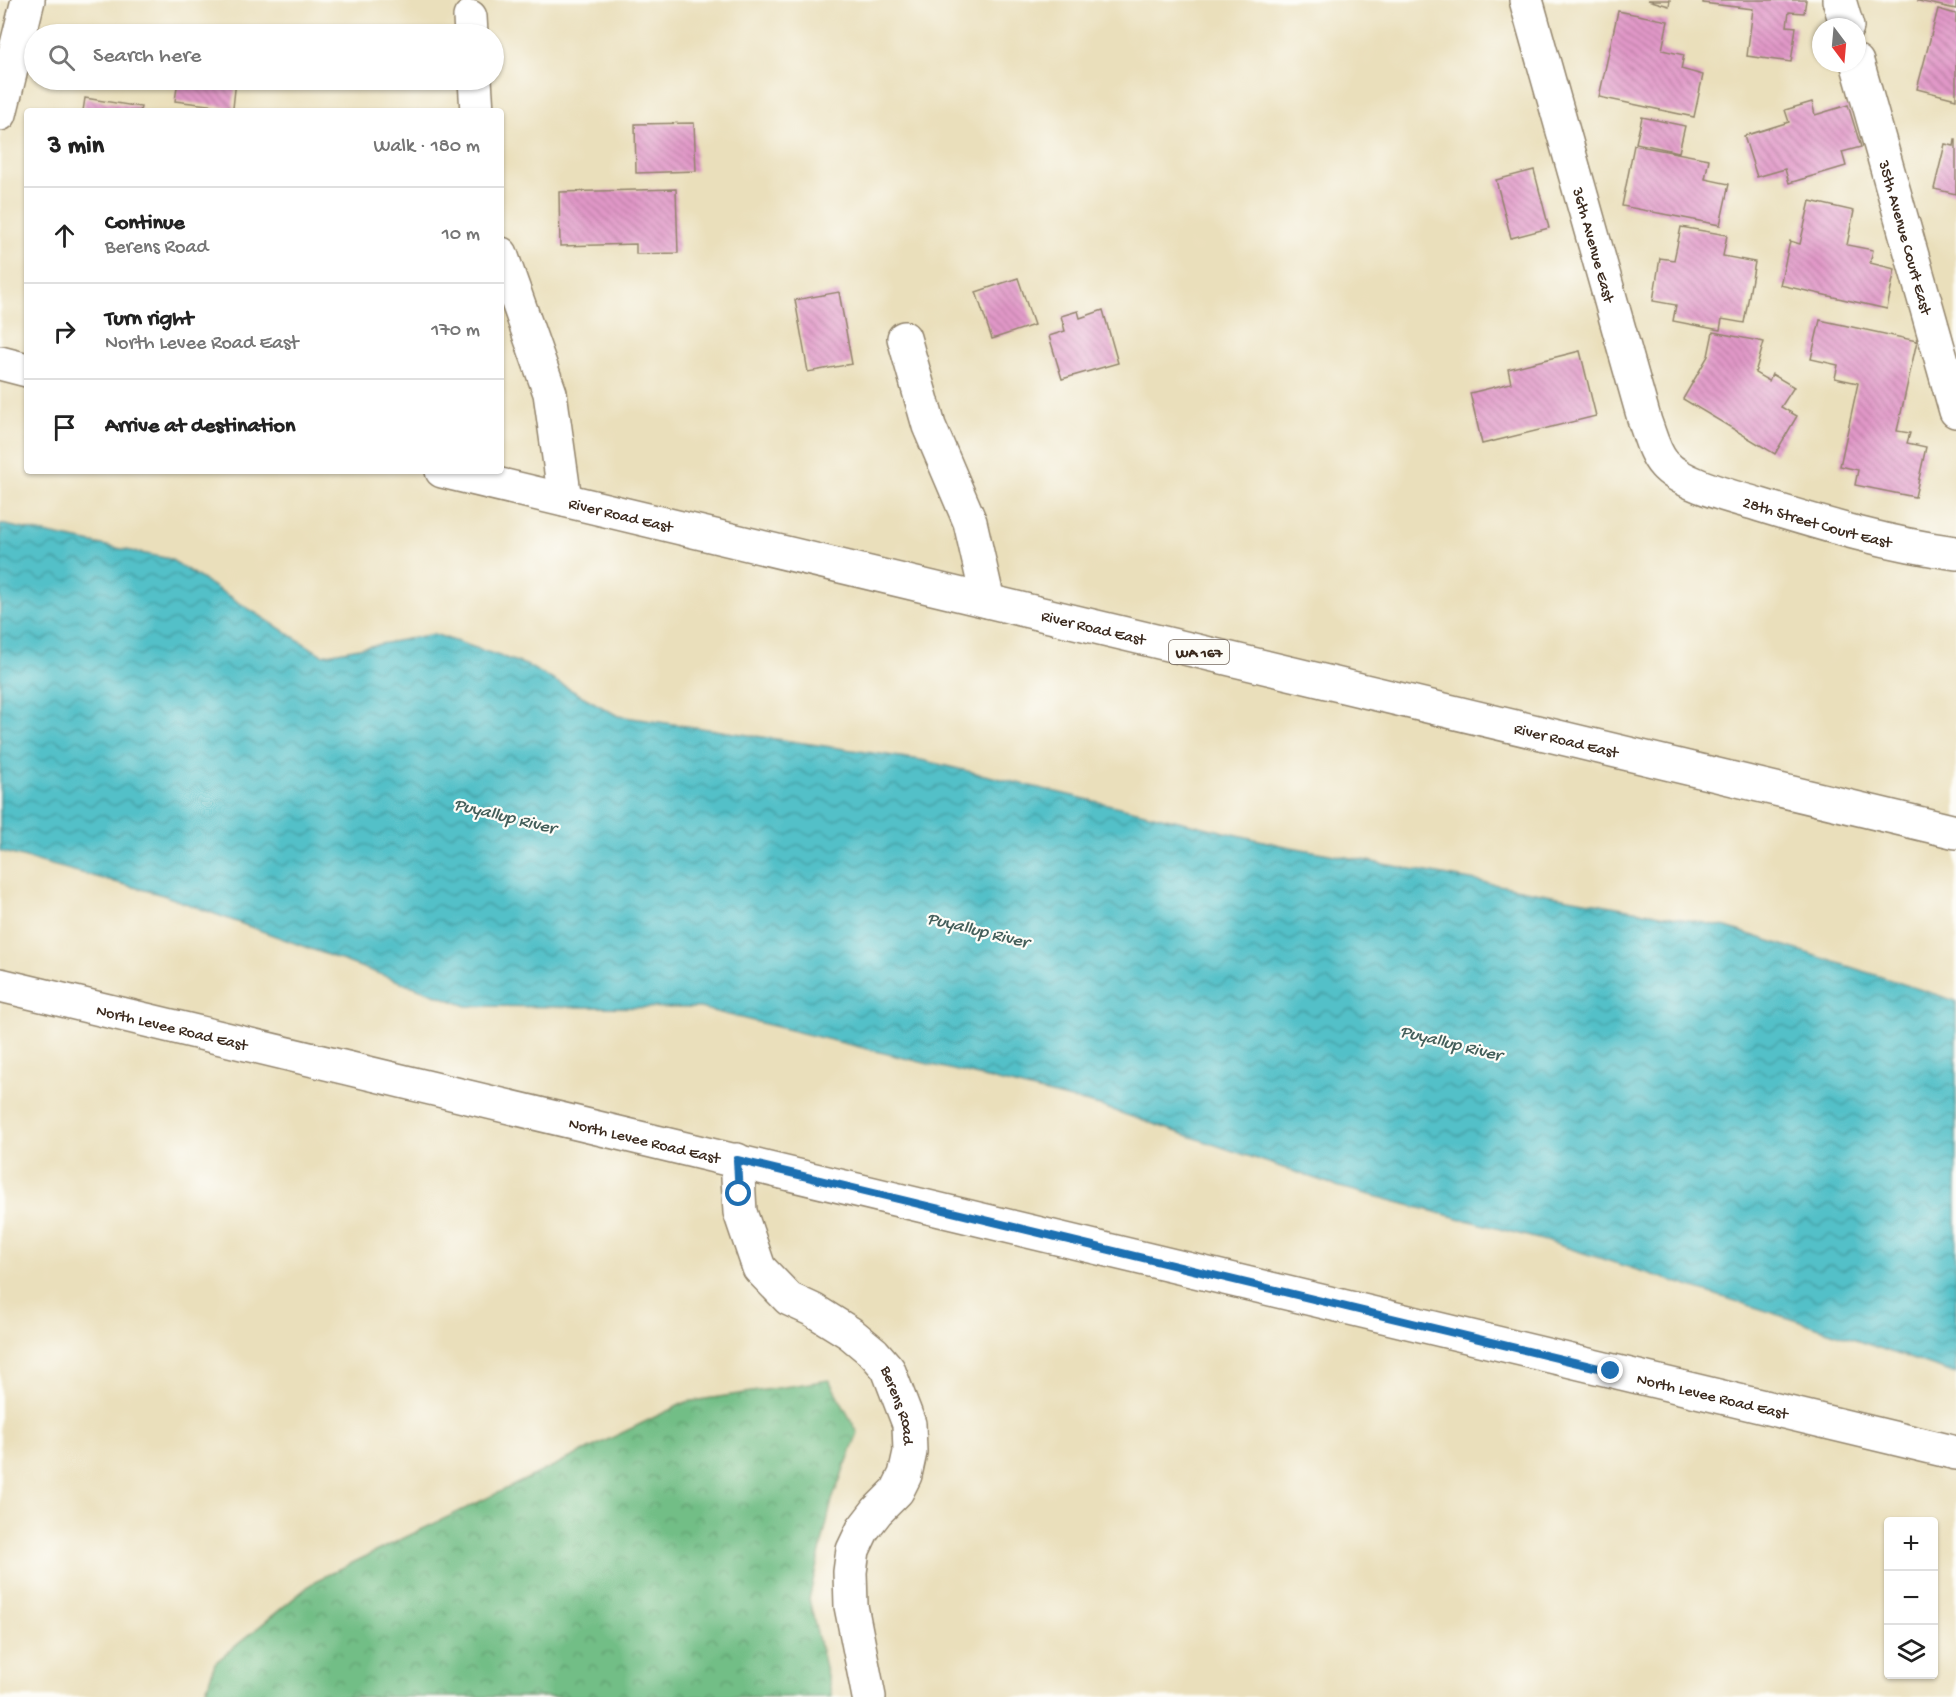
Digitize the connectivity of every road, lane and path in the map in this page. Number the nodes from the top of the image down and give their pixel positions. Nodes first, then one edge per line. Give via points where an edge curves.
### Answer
1 (28, 0) edge
2 (1526, 0) edge
3 (1839, 0) edge
4 (1844, 18) edge
5 (27, 24) edge
6 (24, 48) edge
7 (1860, 72) edge
8 (476, 90) edge
9 (477, 108) edge
10 (0, 114) edge
11 (504, 263) edge
12 (904, 338) dead end
13 (0, 363) edge
14 (24, 369) edge
15 (1956, 411) edge
16 (455, 474) edge
17 (1681, 476) joint
18 (565, 500) junction
19 (1956, 553) edge
20 (988, 601) junction
21 (1956, 832) edge
22 (0, 986) edge
23 (737, 1160) junction
24 (1956, 1453) edge
25 (869, 1697) edge

1 - 5 street
2 - 17 street, 36th Avenue East via 1645,422 1664,464
3 - 4 street
6 - 10 street
7 - 15 street, 35th Avenue Court East
8 - 9 street
11 - 18 street via 550,393
12 - 20 street via 930,426 970,522
13 - 14 street
16 - 18 street, River Road East / WA 167
17 - 19 street, 28th Street Court East via 1706,489 1828,526
18 - 20 street, River Road East / WA 167
20 - 21 street, River Road East / WA 167
22 - 23 street, North Levee Road East
23 - 24 street, North Levee Road East
23 - 25 street, Berens Road via 740,1212 759,1269 789,1299 822,1315 874,1353 888,1369 909,1424 910,1452 905,1475 897,1491 863,1530 853,1550 850,1606

